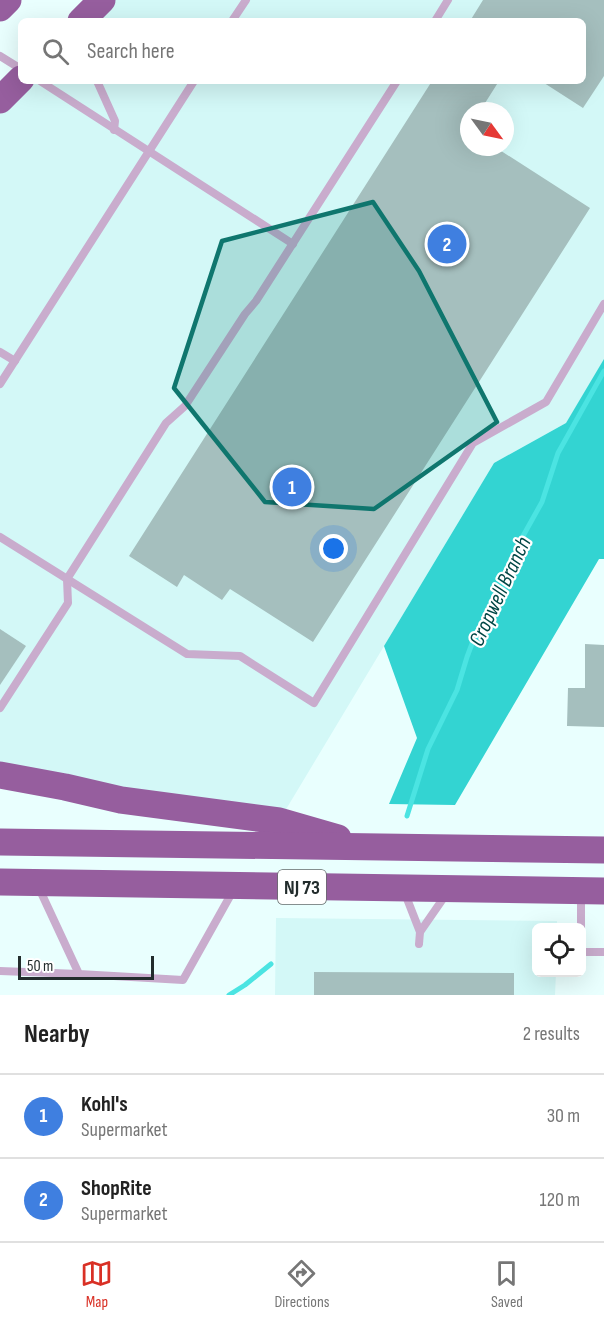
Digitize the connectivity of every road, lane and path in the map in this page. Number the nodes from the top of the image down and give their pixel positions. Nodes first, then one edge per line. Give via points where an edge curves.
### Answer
1 (8, 0) edge
2 (246, 0) edge
3 (448, 0) edge
4 (0, 8) edge
5 (234, 18) edge
6 (437, 18) edge
7 (0, 56) edge
8 (18, 67) edge
9 (18, 82) edge
10 (45, 84) edge
11 (98, 84) edge
12 (192, 84) edge
13 (395, 84) edge
14 (0, 100) edge
15 (114, 130) junction
16 (149, 152) junction
17 (293, 244) junction
18 (604, 304) edge
19 (0, 352) edge
20 (15, 361) junction
21 (0, 384) edge
22 (0, 537) edge
23 (67, 579) junction
24 (0, 708) edge
25 (0, 775) edge
26 (0, 842) edge
27 (370, 847) junction
28 (604, 850) edge
29 (13, 883) edge
30 (236, 886) junction
31 (402, 888) junction
32 (451, 888) junction
33 (593, 891) edge
34 (582, 923) edge
35 (420, 932) junction
36 (419, 944) dead end
37 (586, 952) edge
38 (604, 952) edge
39 (0, 971) edge
40 (79, 974) junction

1 - 4 highway
2 - 5 lane
3 - 6 lane
7 - 8 lane
9 - 14 highway
10 - 15 lane
11 - 15 lane via 115,121
12 - 16 lane
13 - 17 lane
15 - 16 lane
16 - 17 lane
16 - 20 lane
17 - 23 lane via 185,406 166,423
18 - 23 lane via 546,402 473,443 314,703 240,656 187,654
19 - 20 lane
20 - 21 lane
22 - 23 lane
23 - 24 lane via 68,603
25 - 27 highway via 121,800 279,821
26 - 27 highway, NJ 73
27 - 28 highway, NJ 73
29 - 30 highway, NJ 73
29 - 40 lane
30 - 31 highway, NJ 73
30 - 40 lane via 183,980
31 - 32 highway, NJ 73
31 - 35 lane
32 - 33 highway, NJ 73
32 - 35 lane
33 - 34 lane
35 - 36 lane
37 - 38 lane
39 - 40 lane

